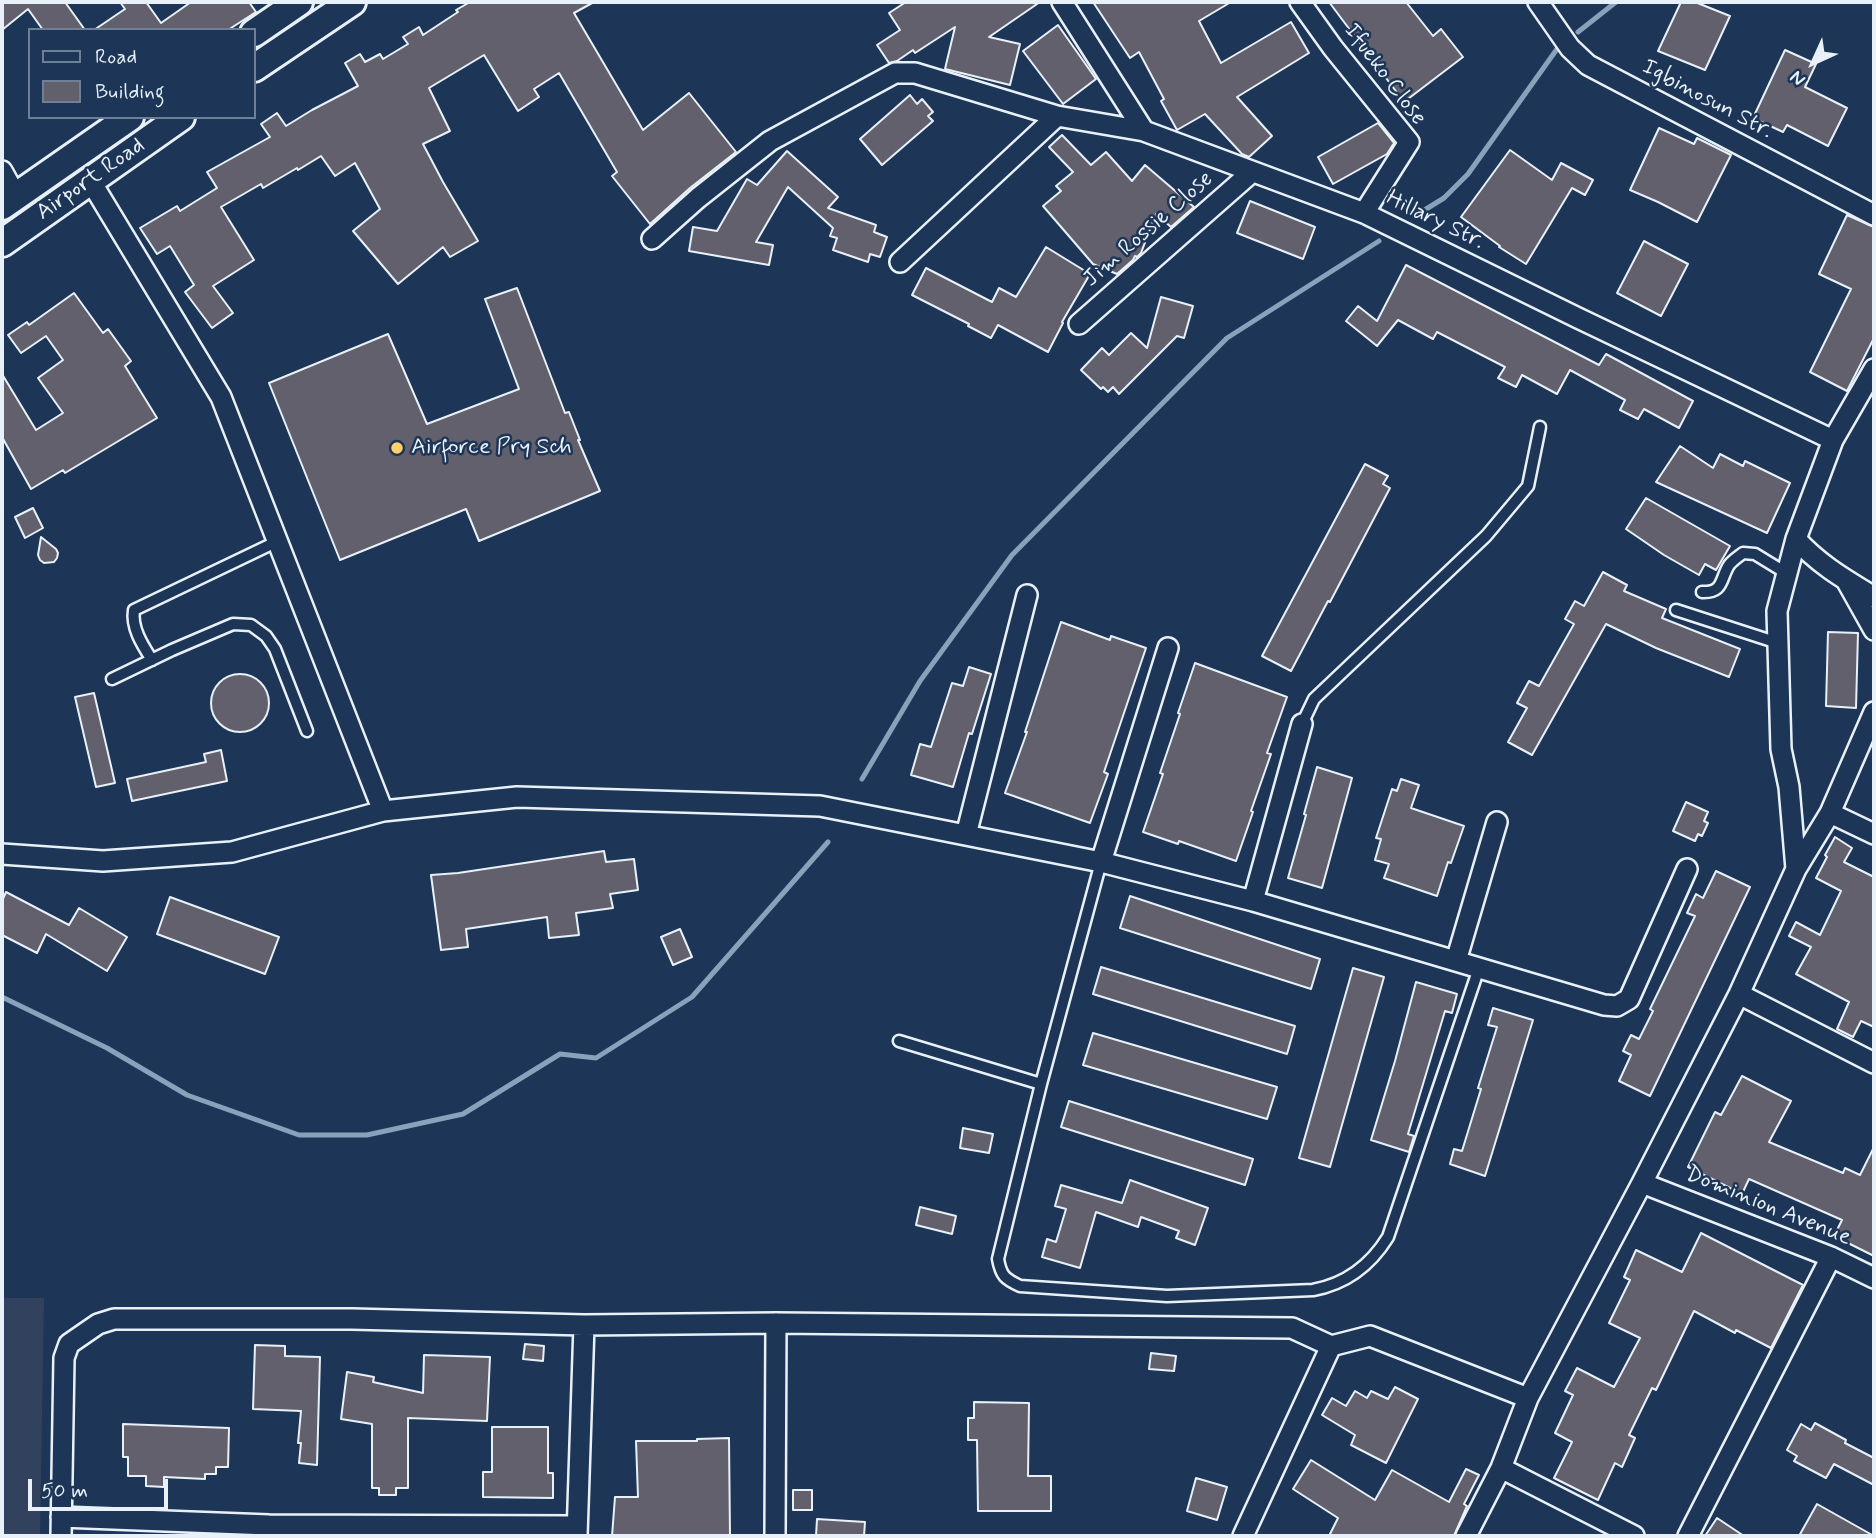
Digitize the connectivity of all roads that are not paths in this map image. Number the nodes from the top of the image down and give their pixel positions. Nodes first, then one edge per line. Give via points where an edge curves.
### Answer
1 (299, 2) edge
2 (352, 2) edge
3 (1062, 2) edge
4 (1300, 2) edge
5 (1538, 2) edge
6 (256, 32) edge
7 (256, 67) edge
8 (1057, 116) junction
9 (127, 119) edge
10 (178, 119) edge
11 (1144, 131) junction
12 (2, 171) edge
13 (1252, 172) junction
14 (90, 180) junction
15 (9, 201) edge
16 (1364, 213) junction
17 (1874, 215) edge
18 (652, 239) dead end
19 (2, 243) edge
20 (900, 262) dead end
21 (1079, 324) dead end
22 (1874, 369) edge
23 (1541, 427) dead end
24 (1833, 440) junction
25 (1796, 539) junction
26 (278, 541) junction
27 (1786, 573) junction
28 (1845, 579) junction
29 (1702, 592) dead end
30 (1027, 595) dead end
31 (1874, 597) edge
32 (1676, 610) dead end
33 (1874, 630) edge
34 (1778, 643) junction
35 (1168, 648) dead end
36 (152, 660) junction
37 (112, 679) dead end
38 (1874, 712) edge
39 (1302, 724) joint
40 (307, 731) dead end
41 (383, 811) junction
42 (1830, 813) junction
43 (1497, 822) dead end
44 (1874, 834) edge
45 (966, 835) junction
46 (2, 854) edge
47 (1101, 863) junction
48 (1688, 869) dead end
49 (1796, 869) junction
50 (1254, 901) junction
51 (1457, 961) junction
52 (1479, 968) junction
53 (1739, 994) junction
54 (899, 1041) dead end
55 (1874, 1063) edge
56 (1041, 1084) junction
57 (1642, 1183) junction
58 (1831, 1258) junction
59 (1874, 1278) edge
60 (776, 1323) junction
61 (584, 1325) junction
62 (1331, 1346) junction
63 (1528, 1398) junction
64 (1501, 1468) junction
65 (61, 1527) edge
66 (269, 1531) edge
67 (577, 1531) edge
68 (775, 1536) edge
69 (1242, 1536) edge
70 (1466, 1536) edge
71 (1634, 1536) edge
72 (1688, 1536) edge

1 - 6 main road
2 - 7 main road
3 - 11 street
4 - 16 street, Ifueko Close via 1409,142
5 - 17 street, Igbinosun Str. via 1570,48 1588,65
8 - 11 street, Hillary Str.
8 - 18 street, Hillary Str. via 915,73 895,73 770,141
8 - 20 street
9 - 15 main road, Airport Road
10 - 14 main road, Airport Road
11 - 13 street, Hillary Str.
12 - 15 street
13 - 16 street, Hillary Str.
13 - 21 street, Jim Rossie Close
14 - 19 main road, Airport Road
14 - 26 street via 221,397
16 - 24 street, Hillary Str.
22 - 24 street
23 - 39 lane via 1528,486 1486,536 1314,699
24 - 25 street
25 - 27 street
25 - 28 street
26 - 36 lane via 134,610 134,625
26 - 41 street
27 - 29 lane via 1755,554 1743,553 1730,564 1719,587
27 - 34 street via 1777,611
28 - 31 street
28 - 33 street
30 - 45 street
32 - 34 lane
34 - 49 street via 1781,749
35 - 47 street
36 - 37 lane
36 - 40 lane via 233,624 251,625 275,649
38 - 42 street
39 - 50 street
41 - 45 street via 517,797 820,806
41 - 46 street via 232,852 103,861
42 - 44 street
42 - 49 street
43 - 51 street
45 - 47 street
47 - 50 street
47 - 56 lane
48 - 52 street via 1629,999 1617,1006
49 - 53 street
50 - 51 street
51 - 52 street
52 - 56 lane via 1388,1237 1365,1265 1331,1287 1167,1296 1020,1286 1007,1280 998,1259
53 - 55 street
53 - 57 street
54 - 56 lane
57 - 58 street, Dominion Avenue
57 - 63 street
58 - 59 street, Dominion Avenue
58 - 72 street
60 - 61 street
60 - 62 street via 1292,1328
60 - 68 street
61 - 65 street via 325,1319 127,1319 98,1324 69,1344 64,1358
61 - 67 street
62 - 63 street via 1370,1336
62 - 69 street
63 - 64 street
64 - 70 street
64 - 71 street
65 - 66 street
66 - 67 street

